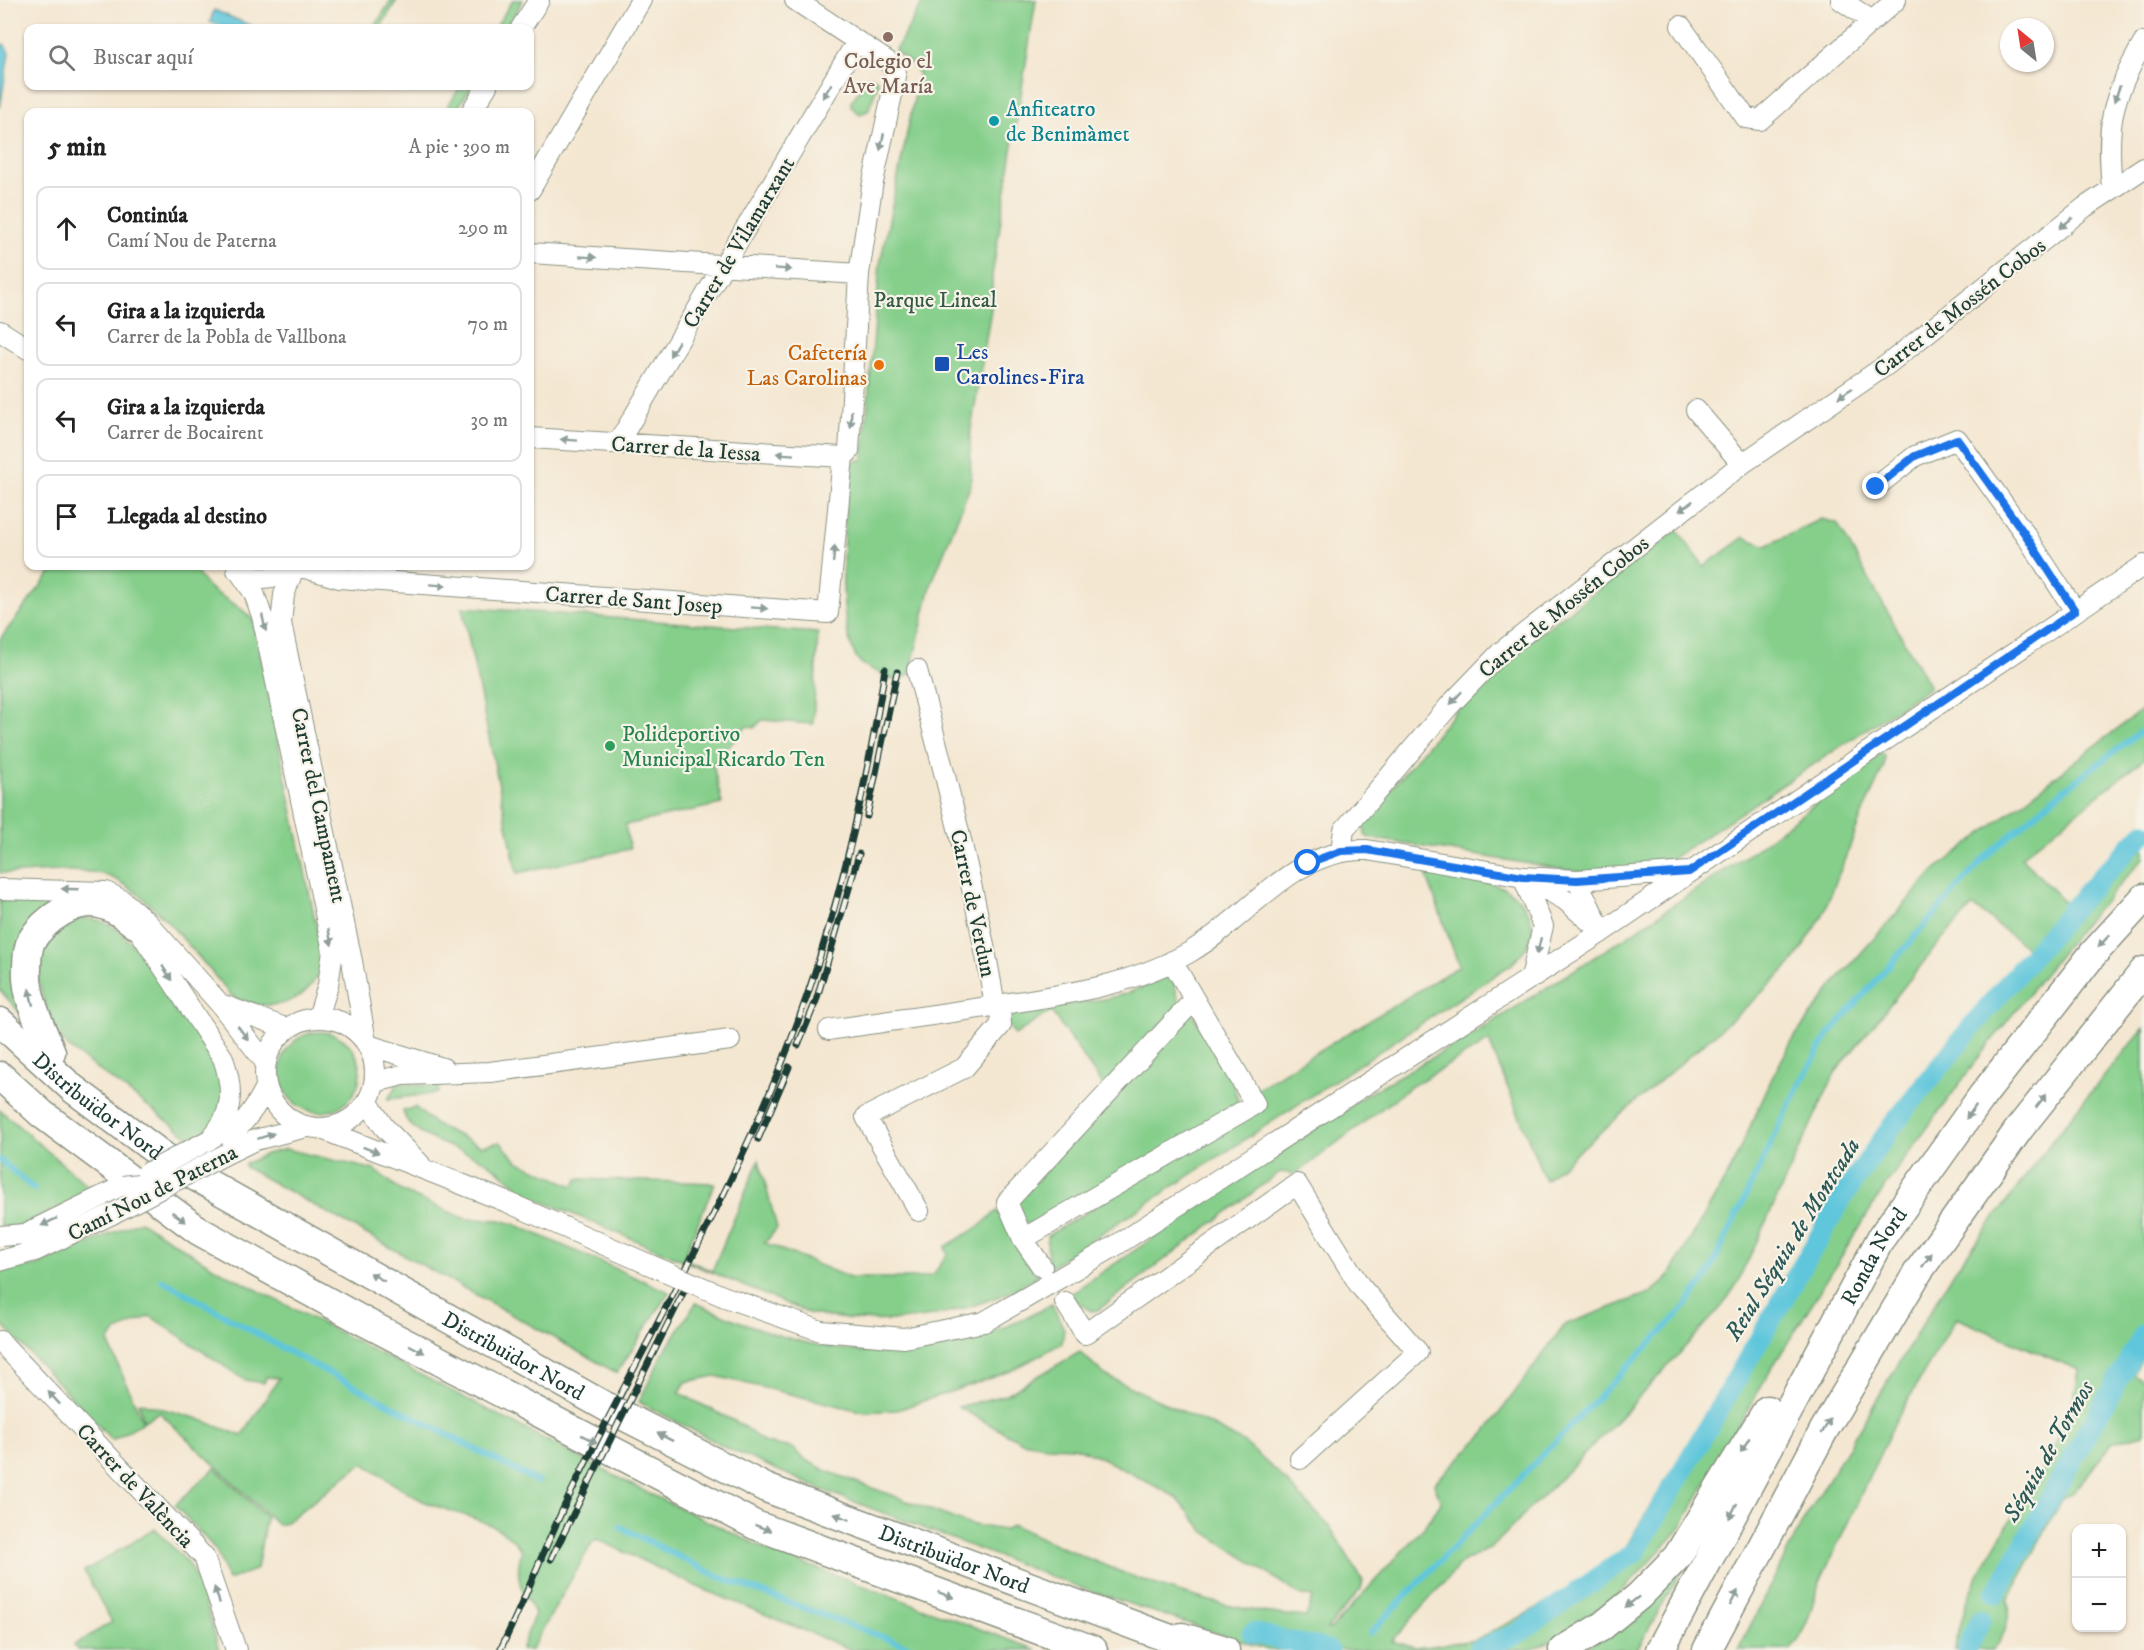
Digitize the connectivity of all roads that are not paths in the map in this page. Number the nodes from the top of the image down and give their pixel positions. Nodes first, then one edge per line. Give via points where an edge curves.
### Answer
1 (538, 0) edge
2 (641, 0) edge
3 (795, 0) edge
4 (1841, 0) edge
5 (1896, 0) edge
6 (1872, 21) junction
7 (523, 24) edge
8 (1681, 27) dead end
9 (857, 41) junction
10 (2144, 42) edge
11 (485, 90) edge
12 (473, 108) edge
13 (2144, 168) edge
14 (534, 183) edge
15 (2112, 188) junction
16 (534, 254) edge
17 (723, 266) junction
18 (860, 274) junction
19 (0, 332) edge
20 (24, 347) edge
21 (1695, 410) dead end
22 (534, 438) edge
23 (618, 443) junction
24 (843, 457) junction
25 (1742, 464) junction
26 (1876, 487) dead end
27 (2144, 565) edge
28 (237, 570) edge
29 (239, 570) edge
30 (289, 570) edge
31 (295, 570) edge
32 (308, 570) edge
33 (2075, 611) junction
34 (917, 670) dead end
35 (1341, 851) junction
36 (1689, 872) junction
37 (1523, 877) junction
38 (1577, 880) junction
39 (0, 889) edge
40 (2144, 898) edge
41 (135, 924) junction
42 (1602, 932) junction
43 (168, 948) junction
44 (1172, 961) junction
45 (2144, 971) edge
46 (1532, 978) junction
47 (0, 1000) edge
48 (1193, 1001) junction
49 (220, 1004) junction
50 (998, 1005) junction
51 (318, 1018) junction
52 (0, 1022) edge
53 (288, 1029) junction
54 (829, 1030) dead end
55 (730, 1040) dead end
56 (367, 1043) junction
57 (51, 1052) junction
58 (266, 1063) junction
59 (454, 1072) junction
60 (0, 1076) edge
61 (375, 1082) junction
62 (267, 1087) junction
63 (0, 1099) edge
64 (368, 1101) junction
65 (312, 1127) junction
66 (218, 1147) junction
67 (98, 1158) junction
68 (424, 1168) junction
69 (230, 1194) junction
70 (919, 1211) dead end
71 (0, 1236) edge
72 (1881, 1238) junction
73 (1023, 1239) junction
74 (0, 1261) edge
75 (1042, 1267) dead end
76 (1065, 1302) dead end
77 (0, 1341) edge
78 (1300, 1459) dead end
79 (1074, 1604) junction
80 (1063, 1638) junction
81 (236, 1650) edge
82 (1093, 1650) edge
83 (1104, 1650) edge
84 (1200, 1650) edge
85 (1225, 1650) edge
86 (1563, 1650) edge
87 (1660, 1650) edge
88 (1707, 1650) edge

1 - 7 street
2 - 14 street
3 - 9 street
4 - 6 street
5 - 6 street
6 - 8 street via 1760,120 1752,121
9 -> 17 street, Carrer de Vilamarxant
9 -> 18 street via 887,61 896,76 872,188
10 -> 15 street via 2123,78 2113,106 2109,149
11 - 12 street
13 - 15 street, Carrer de Mossén Cobos
15 -> 25 street, Carrer de Mossén Cobos via 1888,364
16 -> 17 street
17 -> 18 street
17 -> 23 street, Carrer de Vilamarxant
18 -> 24 street via 849,451
19 - 20 street
21 - 25 street
23 -> 22 street, Carrer de la Iessa
24 -> 23 street, Carrer de la Iessa
32 -> 24 street, Carrer de Sant Josep via 339,578 828,613
25 -> 35 street, Carrer de Mossén Cobos via 1479,672 1344,830
26 - 33 street via 1915,456 1957,439
27 - 33 street
28 -> 51 street, Carrer del Campament via 254,593 262,616 333,951
29 - 30 street via 254,578 271,578
31 - 56 street, Carrer del Campament via 284,594 281,623
33 - 36 street
34 - 50 street, Carrer de Verdun via 952,800
35 - 37 street via 1367,850
35 - 44 street via 1296,870 1211,937
36 - 38 street
36 - 42 street
37 - 38 street
37 - 42 street via 1565,900
37 -> 46 street via 1543,926
38 - 42 street
43 -> 39 street via 146,921 106,892
40 -> 72 highway, Ronda Nord via 2093,954 1990,1086
41 - 43 street
57 -> 41 highway via 31,1000 26,970 30,943 48,920 73,906 98,903 119,911
41 -> 66 street via 223,1058 231,1080
42 - 46 street
43 - 49 street
44 - 48 street
44 - 50 street via 1111,985
88 -> 45 highway, Ronda Nord via 1824,1430 1918,1272 2019,1129
46 - 68 street, bridge via 1115,1246 984,1322 904,1338 820,1331 725,1297
47 - 57 highway
48 - 73 street via 1007,1202
48 - 73 street via 1255,1104
49 - 53 street
49 -> 58 street
50 - 54 street
50 - 70 street via 1001,1025 964,1068 866,1117
51 - 53 street
51 - 56 street via 349,1026
52 - 69 highway, Distribuïdor Nord via 72,1088 156,1151
53 - 58 street via 270,1050
55 - 59 street via 490,1072
56 - 59 street
56 - 61 street
57 - 69 highway via 188,1149
58 - 62 street
59 - 61 street via 403,1075
60 - 67 highway, Distribuïdor Nord
61 - 64 street
62 - 65 street via 281,1112
62 - 66 street, Camí Nou de Paterna via 257,1107
63 - 67 highway via 30,1125
64 - 65 street via 347,1121
64 - 68 street via 384,1127
66 -> 65 street, Camí Nou de Paterna
65 -> 68 street
66 -> 71 street, Camí Nou de Paterna, bridge via 123,1186 25,1234
66 - 74 street, Camí Nou de Paterna, bridge via 111,1214 35,1251
67 -> 80 highway, Distribuïdor Nord via 199,1231 755,1526
79 -> 69 highway, Distribuïdor Nord via 766,1488 610,1409
72 -> 86 highway via 1778,1392 1677,1557 1639,1596
72 -> 87 highway, Ronda Nord
73 - 75 street
76 - 78 street via 1085,1334 1297,1184 1360,1286 1418,1352
81 -> 77 street, Carrer de València via 204,1557
79 - 84 highway
79 - 85 highway
80 - 82 highway
80 - 83 highway

